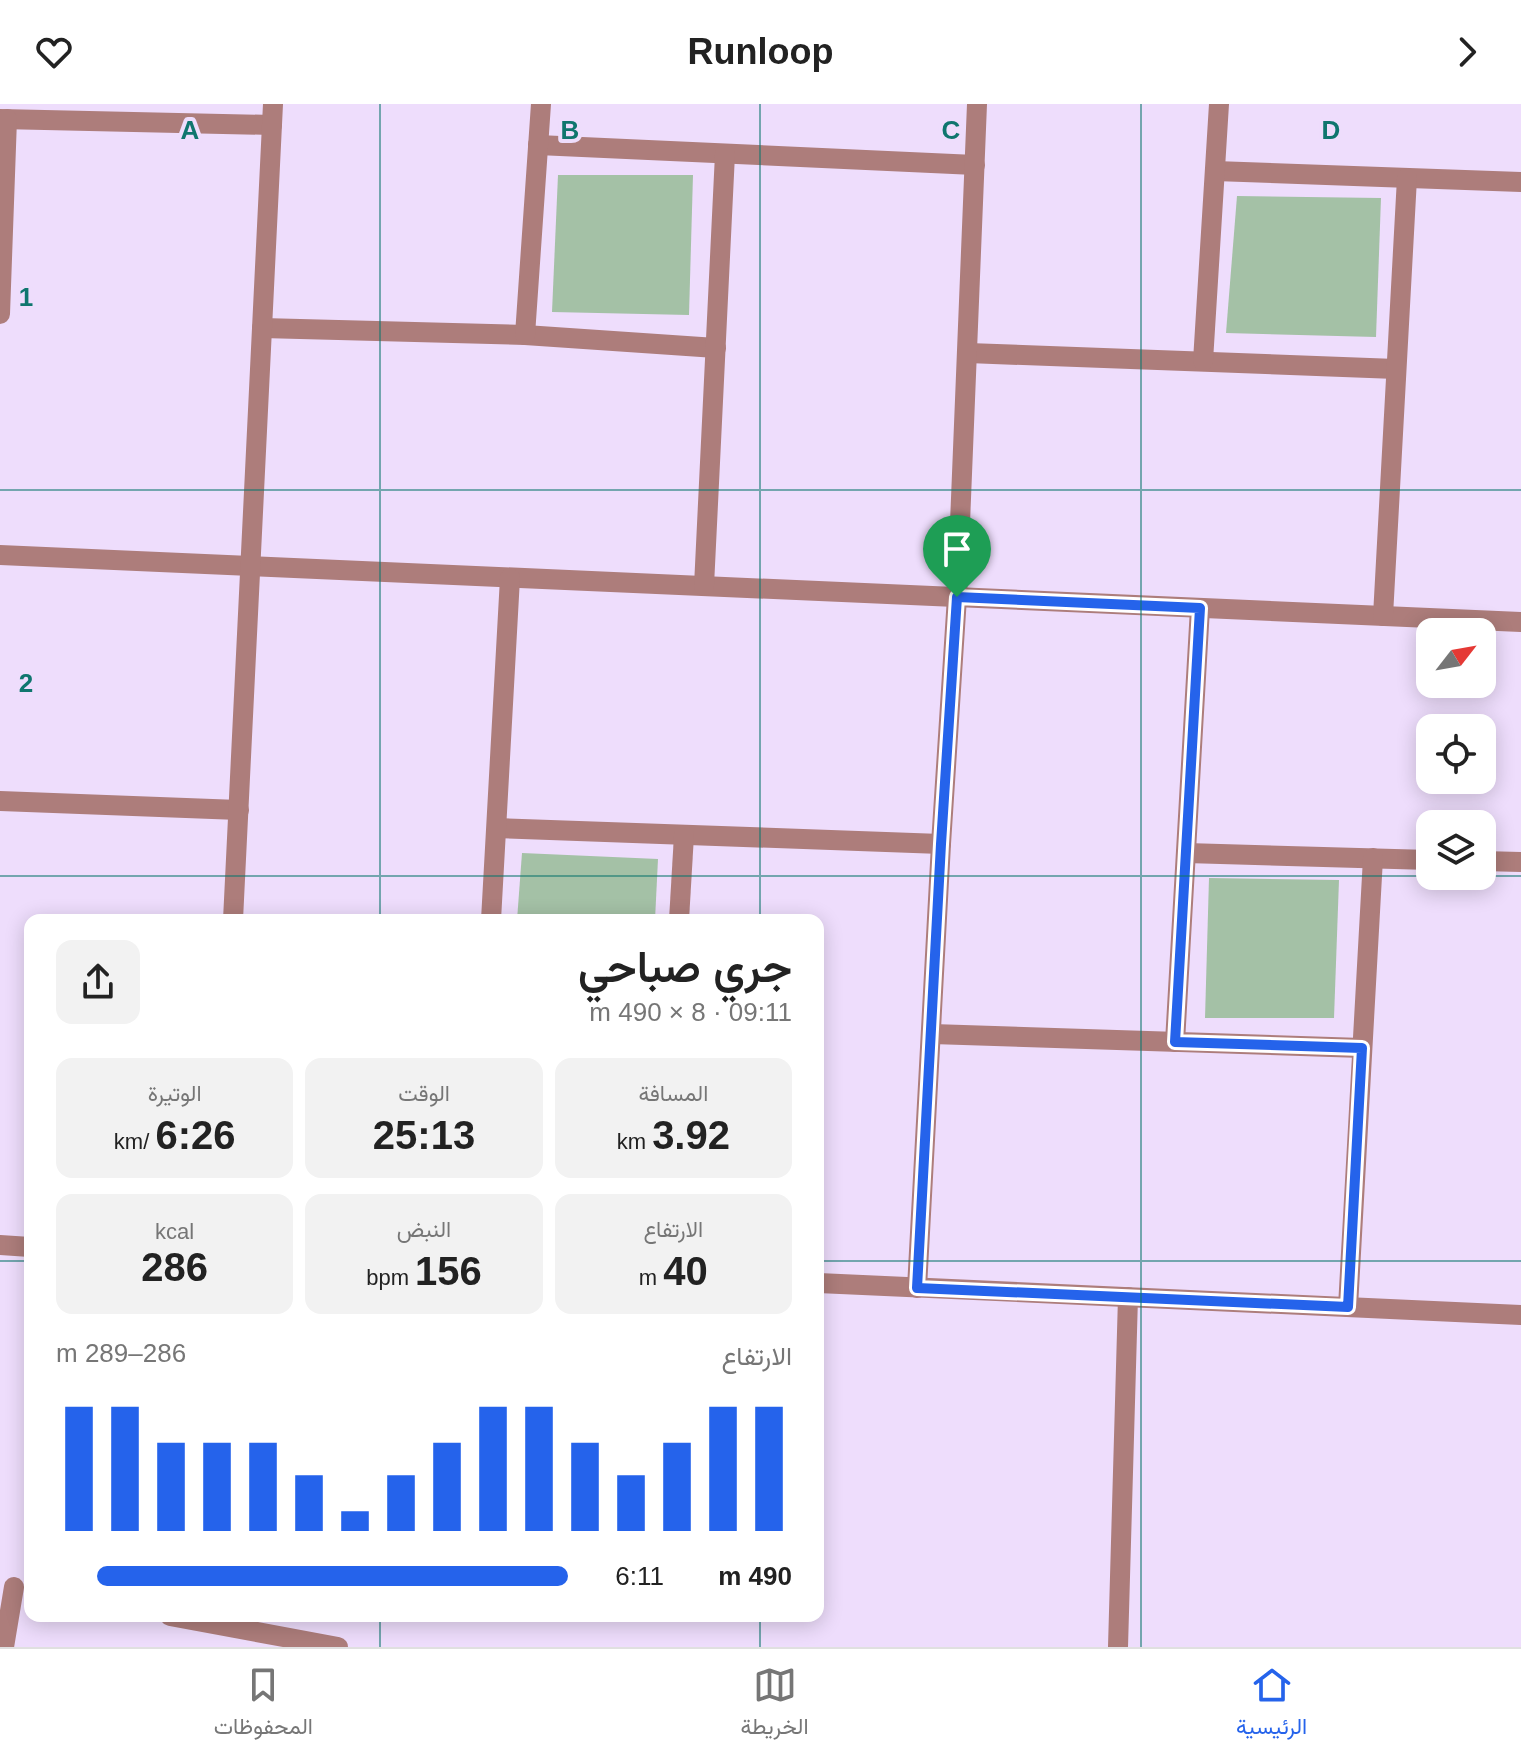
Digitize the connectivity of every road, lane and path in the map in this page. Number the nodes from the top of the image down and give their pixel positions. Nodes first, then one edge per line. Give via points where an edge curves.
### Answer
1 (273, 104) edge
2 (541, 104) edge
3 (977, 104) edge
4 (1219, 104) edge
5 (3, 119) edge
6 (272, 125) junction
7 (538, 145) junction
8 (725, 154) junction
9 (975, 165) junction
10 (1215, 171) junction
11 (1407, 178) junction
12 (1521, 182) edge
13 (0, 314) edge
14 (262, 328) junction
15 (525, 335) junction
16 (716, 348) junction
17 (968, 353) junction
18 (1203, 361) junction
19 (1396, 369) junction
20 (0, 555) edge
21 (251, 566) junction
22 (510, 578) junction
23 (704, 586) junction
24 (957, 597) junction
25 (1200, 608) junction
26 (1383, 616) junction
27 (1521, 622) edge
28 (0, 801) edge
29 (239, 810) junction
30 (497, 828) junction
31 (684, 835) junction
32 (941, 844) junction
33 (1186, 853) junction
34 (1373, 858) junction
35 (1416, 860) edge
36 (1496, 861) edge
37 (1521, 862) edge
38 (233, 914) edge
39 (491, 914) edge
40 (679, 914) edge
41 (932, 1034) junction
42 (1175, 1042) junction
43 (1362, 1048) junction
44 (0, 1245) edge
45 (24, 1247) edge
46 (824, 1283) edge
47 (917, 1288) junction
48 (1128, 1297) junction
49 (1348, 1307) junction
50 (1521, 1315) edge
51 (15, 1588) edge
52 (194, 1622) edge
53 (271, 1641) edge
54 (4, 1647) edge
55 (338, 1647) edge
56 (1118, 1647) edge

1 - 6 street
2 - 7 street
3 - 9 street
4 - 10 street
5 - 6 street
5 - 13 street
6 - 14 street
7 - 8 street
7 - 15 street
8 - 9 street
8 - 16 street
9 - 17 street
10 - 11 street
10 - 18 street
11 - 12 street
11 - 19 street
14 - 15 street
14 - 21 street
15 - 16 street
16 - 23 street
17 - 18 street
17 - 24 street
18 - 19 street
19 - 26 street
20 - 21 street
21 - 22 street
21 - 29 street
22 - 23 street
22 - 30 street
23 - 24 street
24 - 25 street
24 - 32 street
25 - 26 street
25 - 33 street
26 - 27 street
28 - 29 street
29 - 38 street
30 - 31 street
30 - 39 street
31 - 32 street
31 - 40 street
32 - 41 street
33 - 34 street
33 - 42 street
34 - 35 street
34 - 43 street
36 - 37 street
41 - 42 street
41 - 47 street
42 - 43 street
43 - 49 street
44 - 45 street
46 - 47 street
47 - 48 street
48 - 49 street
48 - 56 street
49 - 50 street
51 - 54 street
52 - 53 street
53 - 55 street

